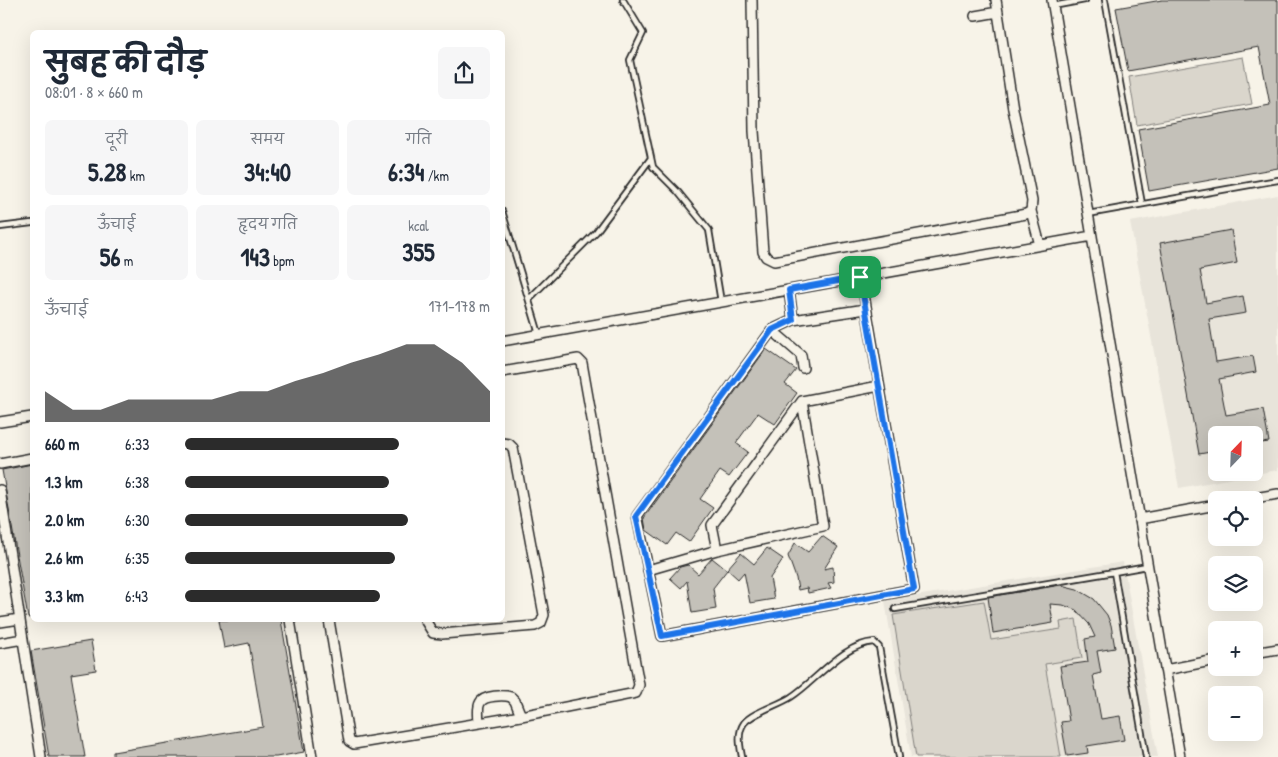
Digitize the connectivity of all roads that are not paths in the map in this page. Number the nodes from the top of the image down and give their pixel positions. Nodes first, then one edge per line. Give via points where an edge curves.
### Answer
1 (623, 0) edge
2 (752, 0) edge
3 (996, 0) edge
4 (1085, 0) edge
5 (1105, 0) edge
6 (1052, 3) edge
7 (998, 12) junction
8 (975, 16) dead end
9 (651, 158) junction
10 (1278, 180) edge
11 (1142, 204) junction
12 (1031, 211) junction
13 (1088, 214) junction
14 (505, 221) edge
15 (30, 223) edge
16 (0, 227) edge
17 (1092, 236) junction
18 (1040, 245) junction
19 (860, 277) junction
20 (789, 290) junction
21 (529, 299) junction
22 (721, 302) junction
23 (866, 309) junction
24 (793, 320) junction
25 (772, 330) junction
26 (539, 334) junction
27 (505, 340) edge
28 (804, 368) dead end
29 (505, 372) edge
30 (879, 386) junction
31 (802, 401) junction
32 (30, 417) edge
33 (0, 422) edge
34 (505, 443) edge
35 (30, 458) edge
36 (0, 464) edge
37 (0, 490) edge
38 (1278, 494) edge
39 (1263, 497) edge
40 (1208, 506) edge
41 (1140, 519) junction
42 (717, 550) junction
43 (1148, 566) junction
44 (648, 570) junction
45 (1114, 572) junction
46 (894, 610) dead end
47 (20, 619) junction
48 (0, 622) edge
49 (290, 622) edge
50 (329, 622) edge
51 (426, 622) edge
52 (23, 639) junction
53 (0, 644) edge
54 (1278, 649) edge
55 (1263, 652) edge
56 (1208, 662) edge
57 (1165, 670) junction
58 (521, 716) junction
59 (479, 723) junction
60 (41, 757) edge
61 (312, 757) edge
62 (742, 757) edge
63 (899, 757) edge
64 (1146, 757) edge
65 (1180, 757) edge

1 - 9 lane via 642,33 630,60
2 - 12 street via 754,131 763,252 766,257 774,261
3 - 7 street
4 - 6 lane
5 - 11 lane
6 - 13 street
7 - 8 street
7 - 12 street via 1032,201
9 - 21 lane via 596,232
9 - 22 lane via 653,167 709,230
10 - 11 lane
11 - 13 lane
12 - 18 street
13 - 17 street
14 - 21 lane
15 - 16 lane
17 - 18 street
17 - 41 street
18 - 19 street
19 - 20 street
19 - 23 street
20 - 22 street
20 - 24 street
21 - 26 lane
22 - 26 street
23 - 24 street
23 - 30 street
24 - 25 street
25 - 28 street via 801,355
25 - 44 street via 636,516
26 - 27 street
29 - 58 street via 578,360 582,363 639,685 633,695
30 - 31 street
30 - 44 street via 914,589 662,636
31 - 42 street via 712,525
31 - 42 street via 823,526
32 - 33 street
34 - 51 street via 513,448 544,615 542,623 442,634 433,633
35 - 36 street
37 - 47 street
38 - 39 street
40 - 41 street
41 - 43 street
42 - 44 street
43 - 45 lane
43 - 57 street
45 - 46 lane
45 - 64 lane
47 - 48 street
47 - 52 street
49 - 61 street
50 - 59 street via 350,742 358,745
52 - 53 street
52 - 60 street
54 - 55 street
56 - 57 street
57 - 65 street
58 - 59 street
58 - 59 street via 511,697 490,698 480,702
62 - 63 lane via 740,731 744,723 791,697 859,644 874,642 879,647

